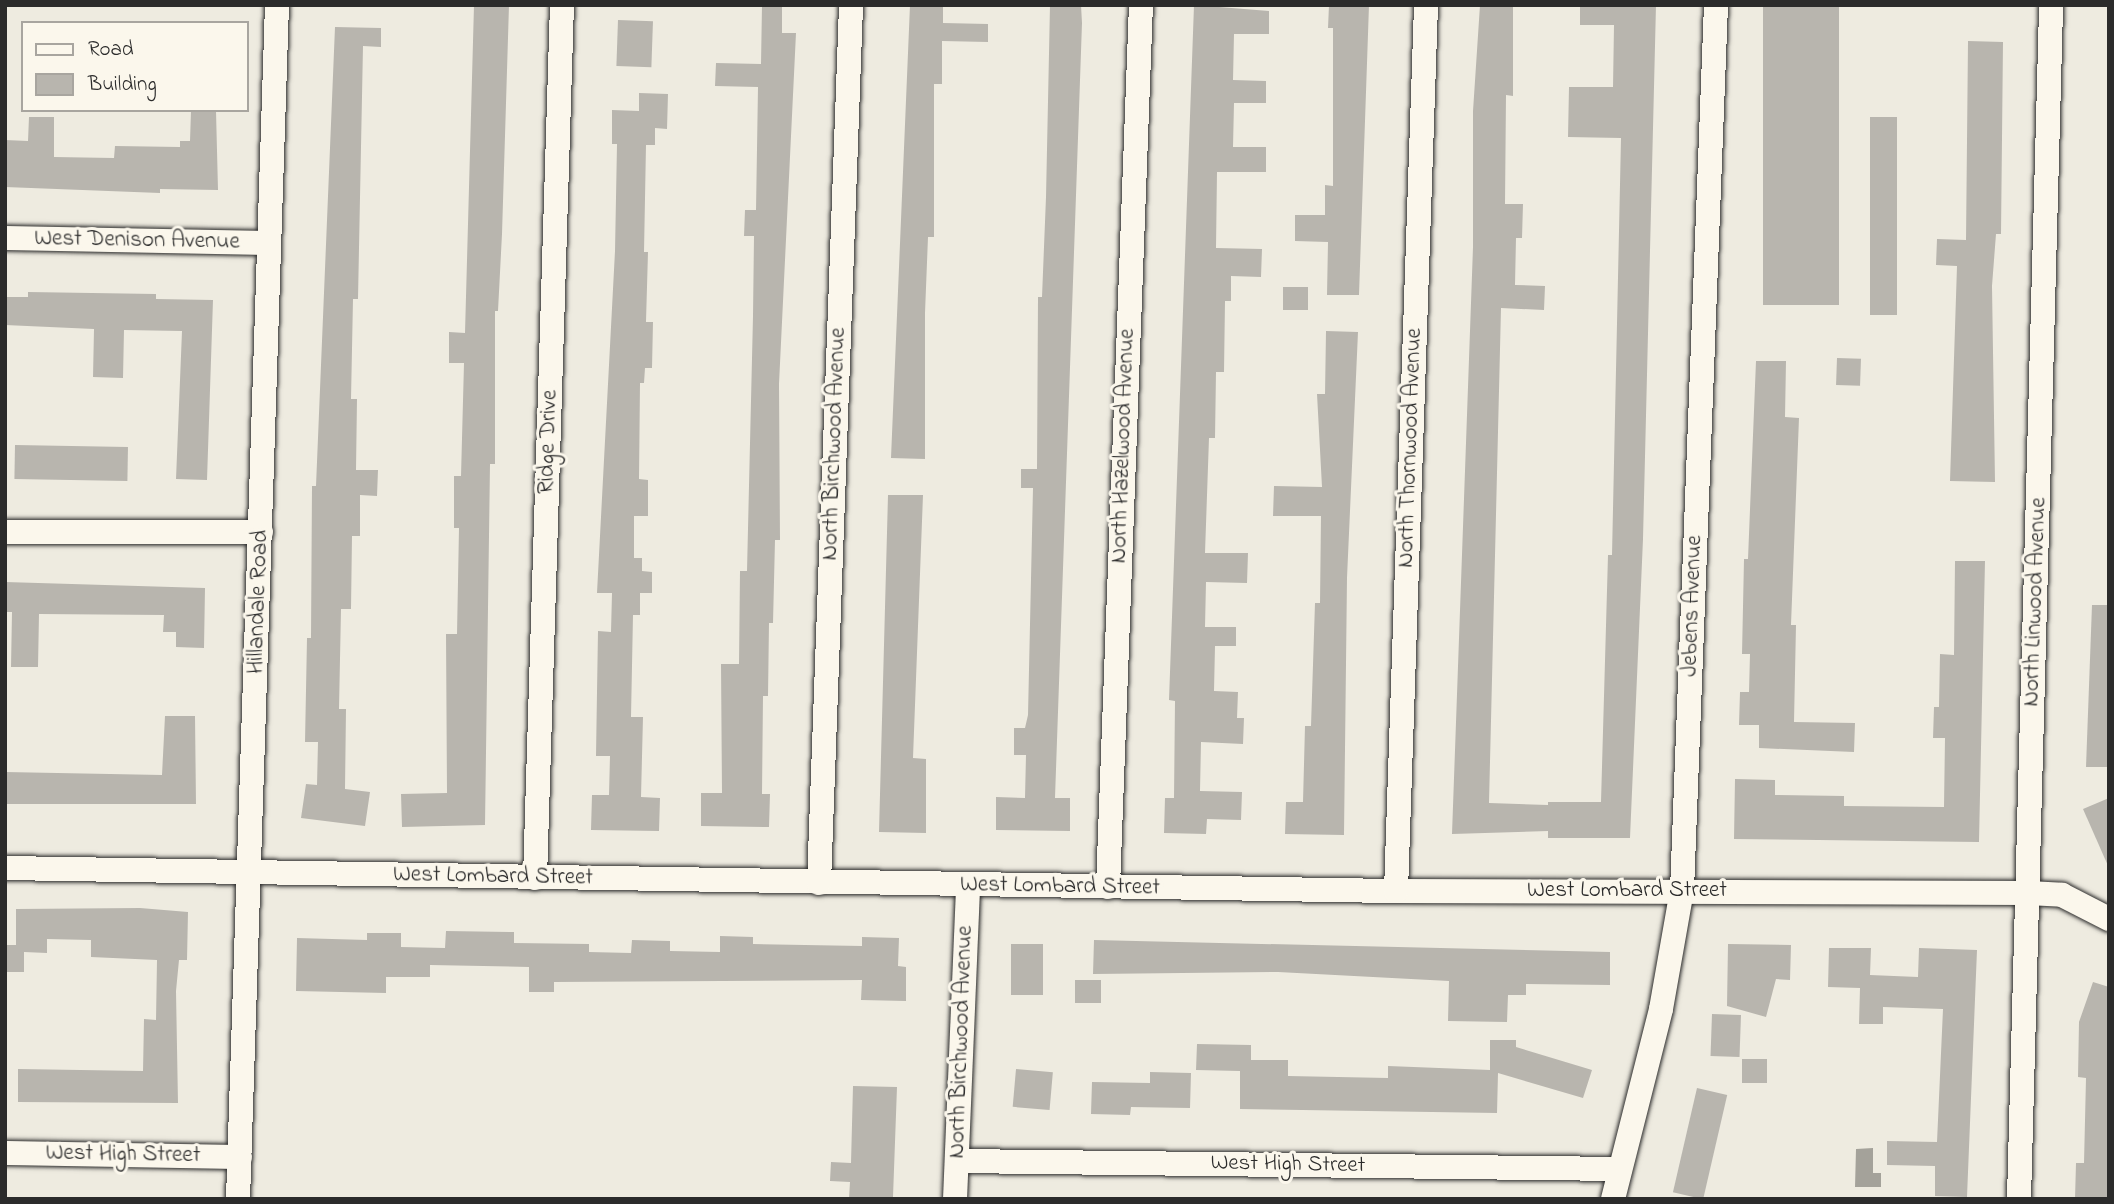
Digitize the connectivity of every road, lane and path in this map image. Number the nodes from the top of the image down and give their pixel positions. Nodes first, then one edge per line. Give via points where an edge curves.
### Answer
1 (277, 5) edge
2 (562, 5) edge
3 (852, 5) edge
4 (1141, 5) edge
5 (1426, 5) edge
6 (1716, 5) edge
7 (2051, 5) edge
8 (5, 238) edge
9 (269, 243) junction
10 (5, 532) edge
11 (261, 533) junction
12 (5, 867) edge
13 (252, 873) junction
14 (535, 878) junction
15 (819, 883) junction
16 (968, 885) junction
17 (1108, 887) junction
18 (1682, 890) junction
19 (1396, 891) junction
20 (2028, 893) junction
21 (2109, 919) edge
22 (5, 1153) edge
23 (240, 1157) junction
24 (957, 1161) junction
25 (1620, 1169) junction
26 (239, 1199) edge
27 (955, 1199) edge
28 (1613, 1199) edge
29 (2019, 1199) edge

1 - 9 street, Hillandale Road
2 - 14 street, Ridge Drive
3 - 15 street, North Birchwood Avenue
4 - 17 street, North Hazelwood Avenue
5 - 19 street, North Thornwood Avenue
6 - 18 street, Jebens Avenue
7 - 20 street, North Linwood Avenue
8 - 9 street, West Denison Avenue
9 - 11 street, Hillandale Road
10 - 11 street
11 - 13 street, Hillandale Road
12 - 13 street, West Lombard Street
13 - 14 street, West Lombard Street
13 - 23 street, Hillandale Road
14 - 15 street, West Lombard Street
15 - 16 street, West Lombard Street
16 - 17 street, West Lombard Street
16 - 24 street, North Birchwood Avenue
17 - 19 street, West Lombard Street
18 - 19 street, West Lombard Street
18 - 20 street, West Lombard Street
18 - 25 street, Jebens Avenue via 1661,1009
20 - 21 street, West Lombard Street via 2062,894
20 - 29 street, North Linwood Avenue
22 - 23 street, West High Street
23 - 26 street, Hillandale Road
24 - 25 street, West High Street
24 - 27 street, North Birchwood Avenue
25 - 28 street, Jebens Avenue

